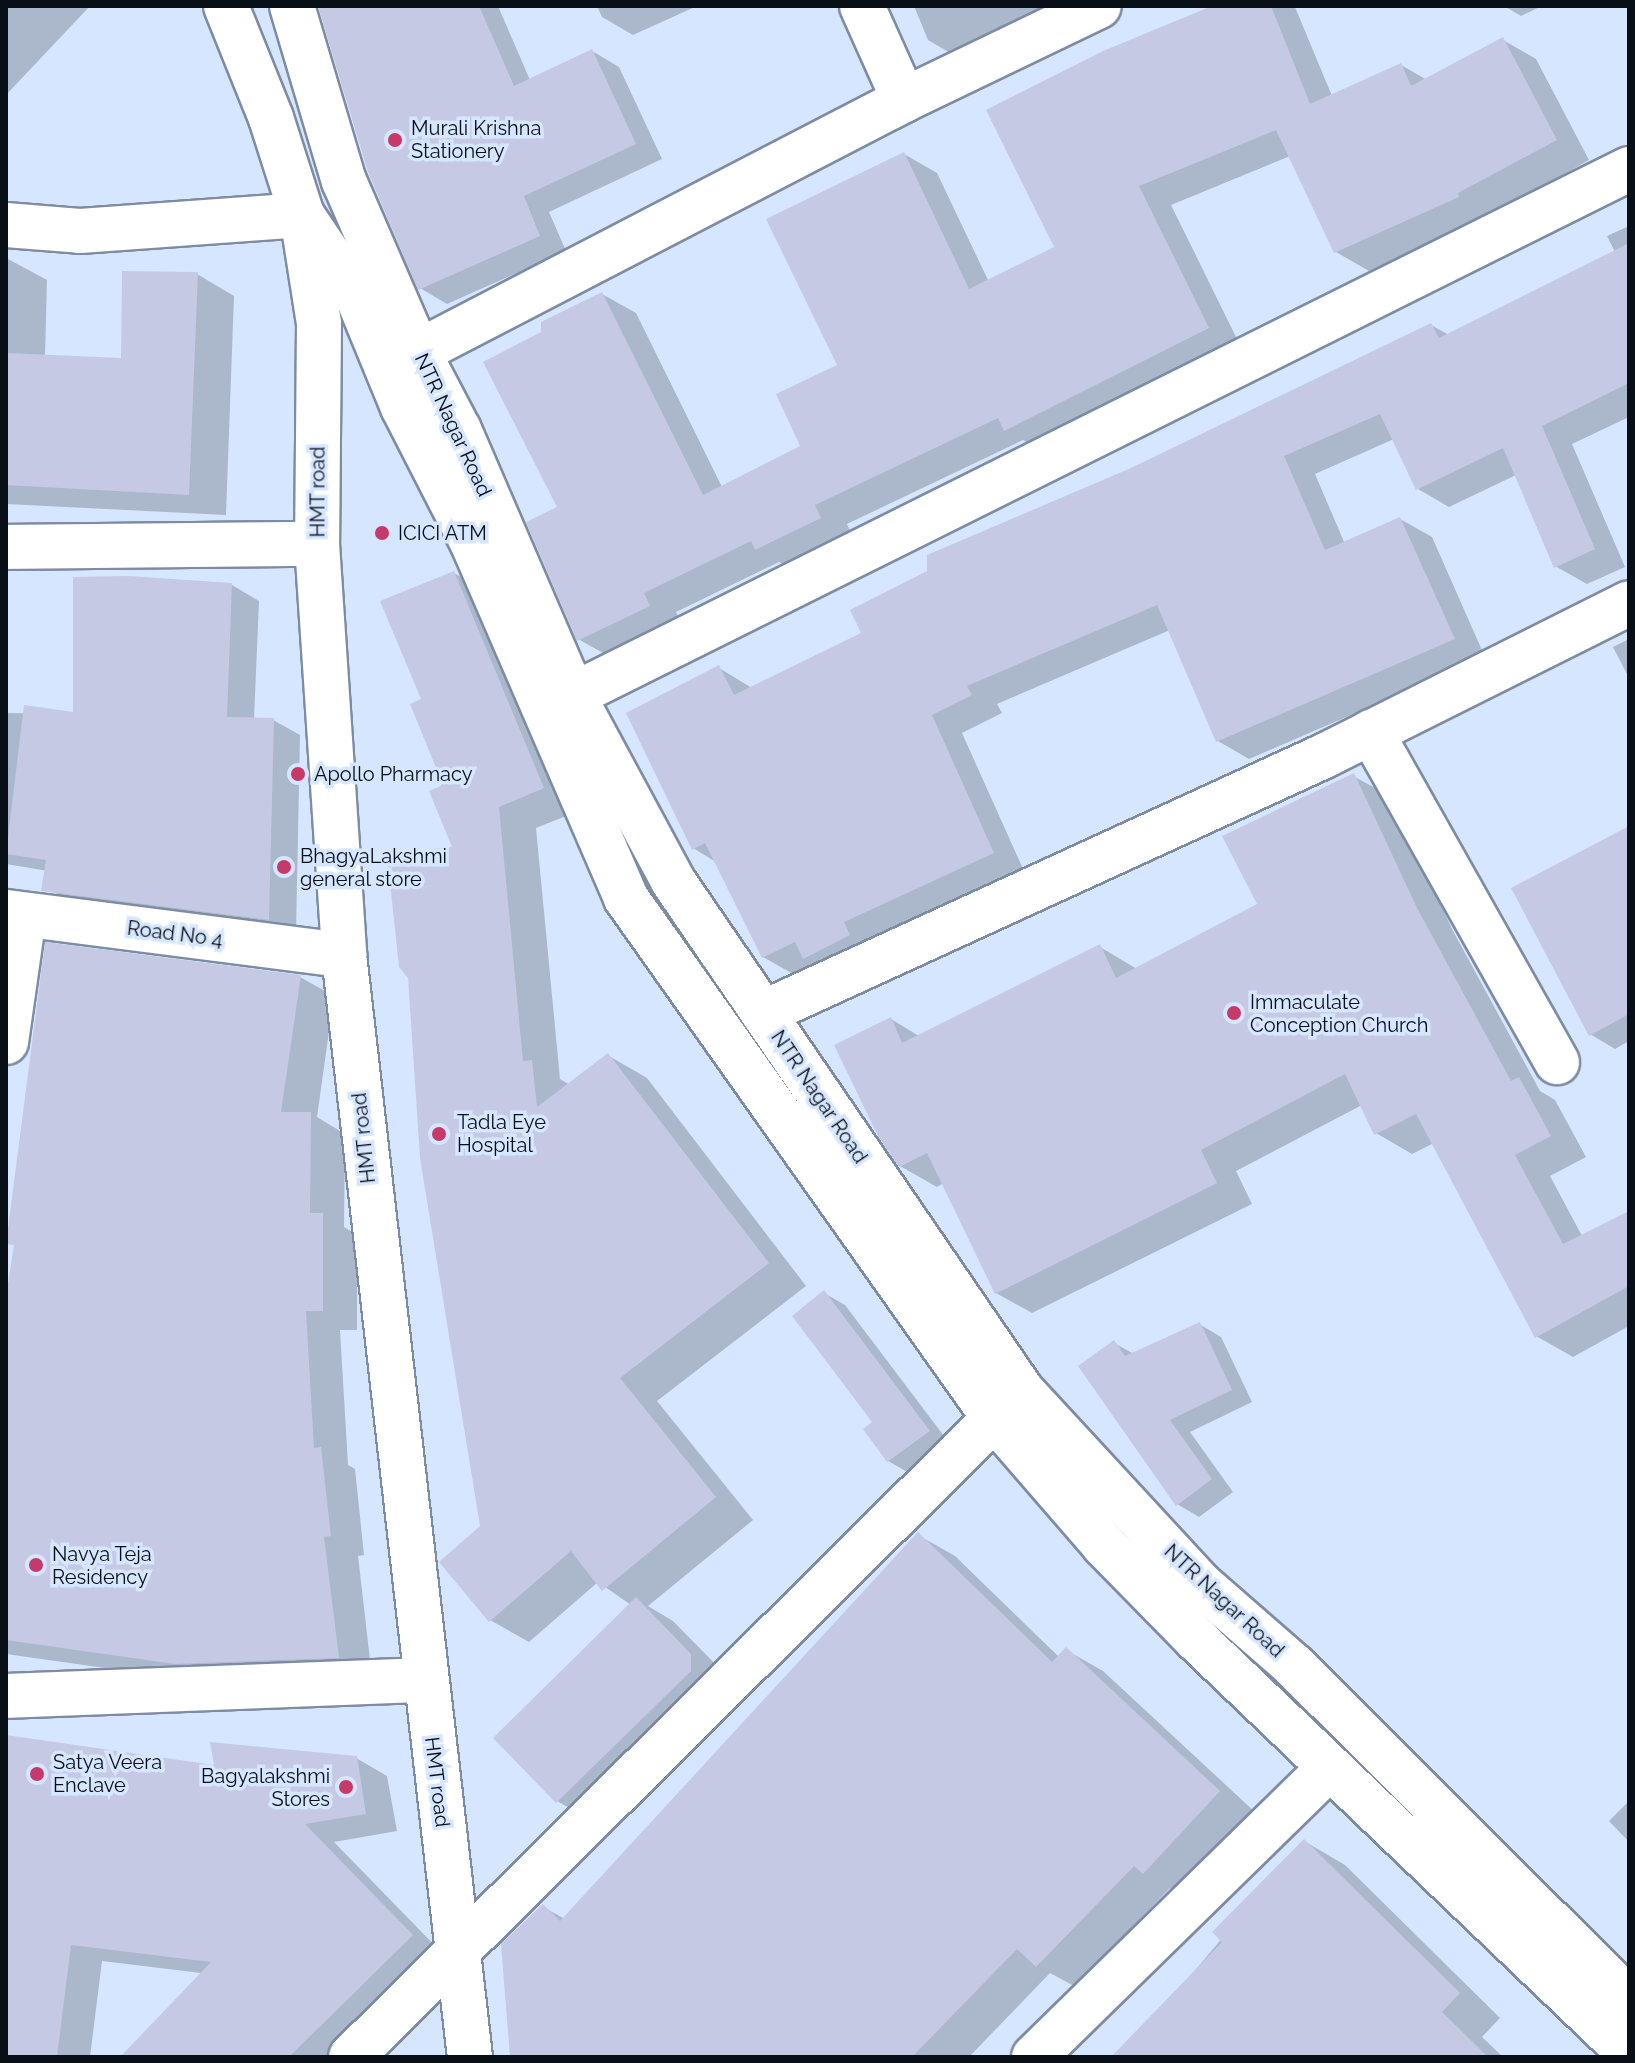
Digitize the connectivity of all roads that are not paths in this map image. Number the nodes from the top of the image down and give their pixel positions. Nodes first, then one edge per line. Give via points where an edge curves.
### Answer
1 (226, 6) edge
2 (292, 6) edge
3 (862, 6) edge
4 (1099, 6) edge
5 (904, 100) junction
6 (1629, 169) edge
7 (302, 215) junction
8 (6, 225) edge
9 (418, 352) junction
10 (317, 544) junction
11 (6, 547) edge
12 (1629, 603) edge
13 (573, 695) junction
14 (1371, 732) junction
15 (15, 914) edge
16 (344, 955) junction
17 (763, 1013) junction
18 (6, 1042) edge
19 (1557, 1062) dead end
20 (1008, 1405) junction
21 (424, 1680) junction
22 (6, 1696) edge
23 (1329, 1768) junction
24 (459, 1951) junction
25 (1629, 2000) edge
26 (1629, 2053) edge
27 (351, 2057) edge
28 (470, 2057) edge
29 (1034, 2057) edge

1 - 7 street via 271,118
2 - 9 street, NTR Nagar Road via 344,181
3 - 5 street
4 - 5 street
5 - 9 street
6 - 13 street
7 - 8 street via 80,231
7 - 10 street, HMT road via 319,324
7 - 20 street, NTR Nagar Road via 358,298 403,407 473,544 626,898
9 - 13 street, NTR Nagar Road via 459,430
10 - 11 street
10 - 16 street, HMT road
12 - 14 street
13 - 17 street, NTR Nagar Road via 673,881
14 - 17 street
14 - 19 street
15 - 16 street, Road No 4
15 - 18 street
16 - 21 street, HMT road
17 - 20 street, NTR Nagar Road
20 - 23 street, NTR Nagar Road via 1104,1545
20 - 24 street
20 - 25 street, NTR Nagar Road via 1294,1666
21 - 22 street
21 - 24 street, HMT road
23 - 26 street, NTR Nagar Road
23 - 29 street
24 - 27 street
24 - 28 street, HMT road

